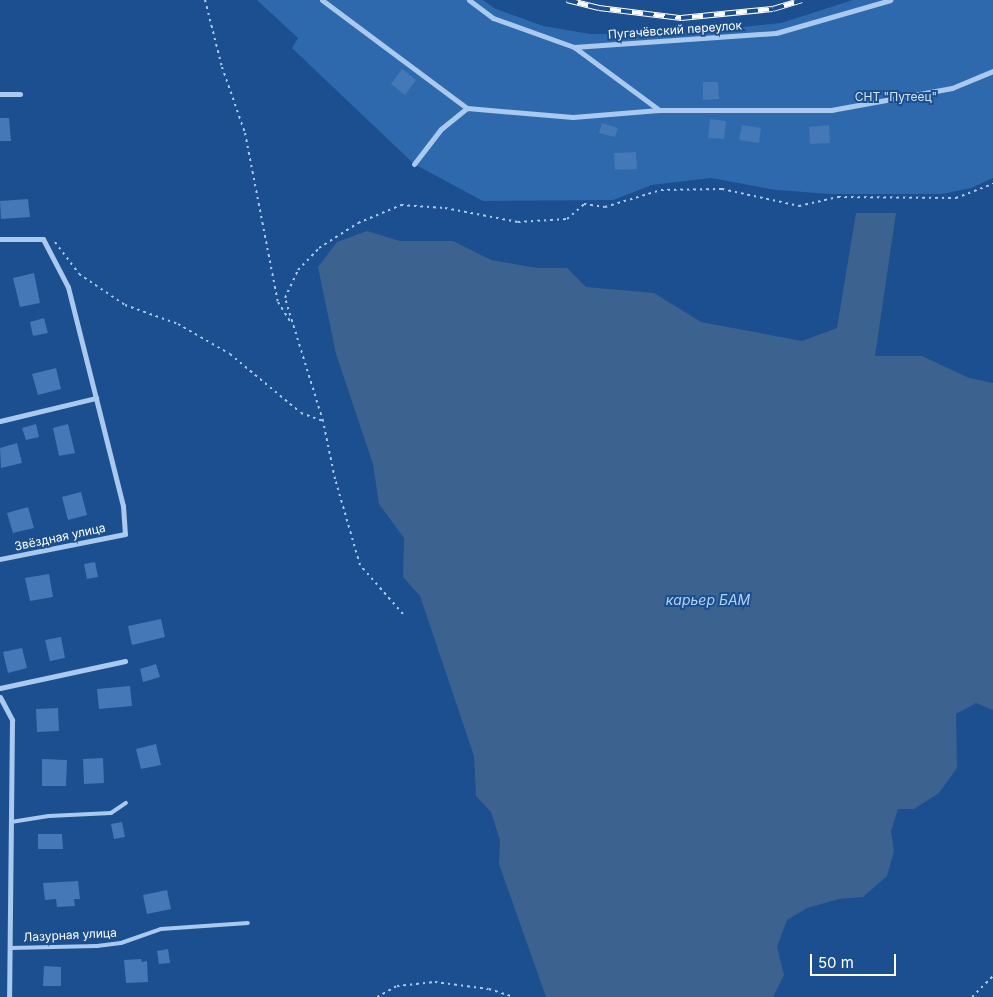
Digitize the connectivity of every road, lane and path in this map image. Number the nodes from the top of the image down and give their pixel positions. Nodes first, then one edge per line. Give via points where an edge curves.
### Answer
1 (206, 0) edge
2 (322, 0) edge
3 (468, 0) edge
4 (890, 0) edge
5 (574, 47) junction
6 (993, 71) edge
7 (0, 94) edge
8 (20, 94) dead end
9 (467, 108) junction
10 (659, 110) junction
11 (414, 164) dead end
12 (993, 184) edge
13 (43, 238) junction
14 (0, 239) edge
15 (294, 328) junction
16 (96, 398) junction
17 (0, 421) edge
18 (323, 421) junction
19 (0, 560) edge
20 (403, 614) dead end
21 (125, 661) dead end
22 (0, 688) edge
23 (0, 697) edge
24 (126, 803) dead end
25 (11, 822) junction
26 (248, 923) dead end
27 (10, 948) junction
28 (993, 976) edge
29 (9, 997) edge
30 (377, 997) edge
31 (513, 997) edge
32 (972, 997) edge

1 - 15 path via 222,67 245,133 278,302
2 - 9 street
3 - 5 street, Пугачёвский переулок via 494,18
4 - 5 street, Пугачёвский переулок via 776,33
5 - 10 street
6 - 10 street via 952,88 831,110
7 - 8 street
9 - 10 street via 573,117
9 - 11 street via 441,129
12 - 15 path via 956,198 838,197 799,206 722,189 661,190 605,207 584,204 567,219 518,222 445,208 401,205 358,223 319,248 298,270 285,298
13 - 14 street
13 - 16 street via 68,287
13 - 18 path via 57,242 78,274 117,300 178,324 230,354 301,413
15 - 18 path
16 - 17 street
16 - 19 street, Звёздная улица via 123,506 125,534
18 - 20 path via 335,479 360,565
21 - 22 street
23 - 25 street via 12,720
24 - 25 lane via 112,813 49,816
25 - 27 street
26 - 27 lane, Лазурная улица via 161,929 121,943 96,946
27 - 29 street
28 - 32 path
30 - 31 path via 397,986 435,982 489,988

